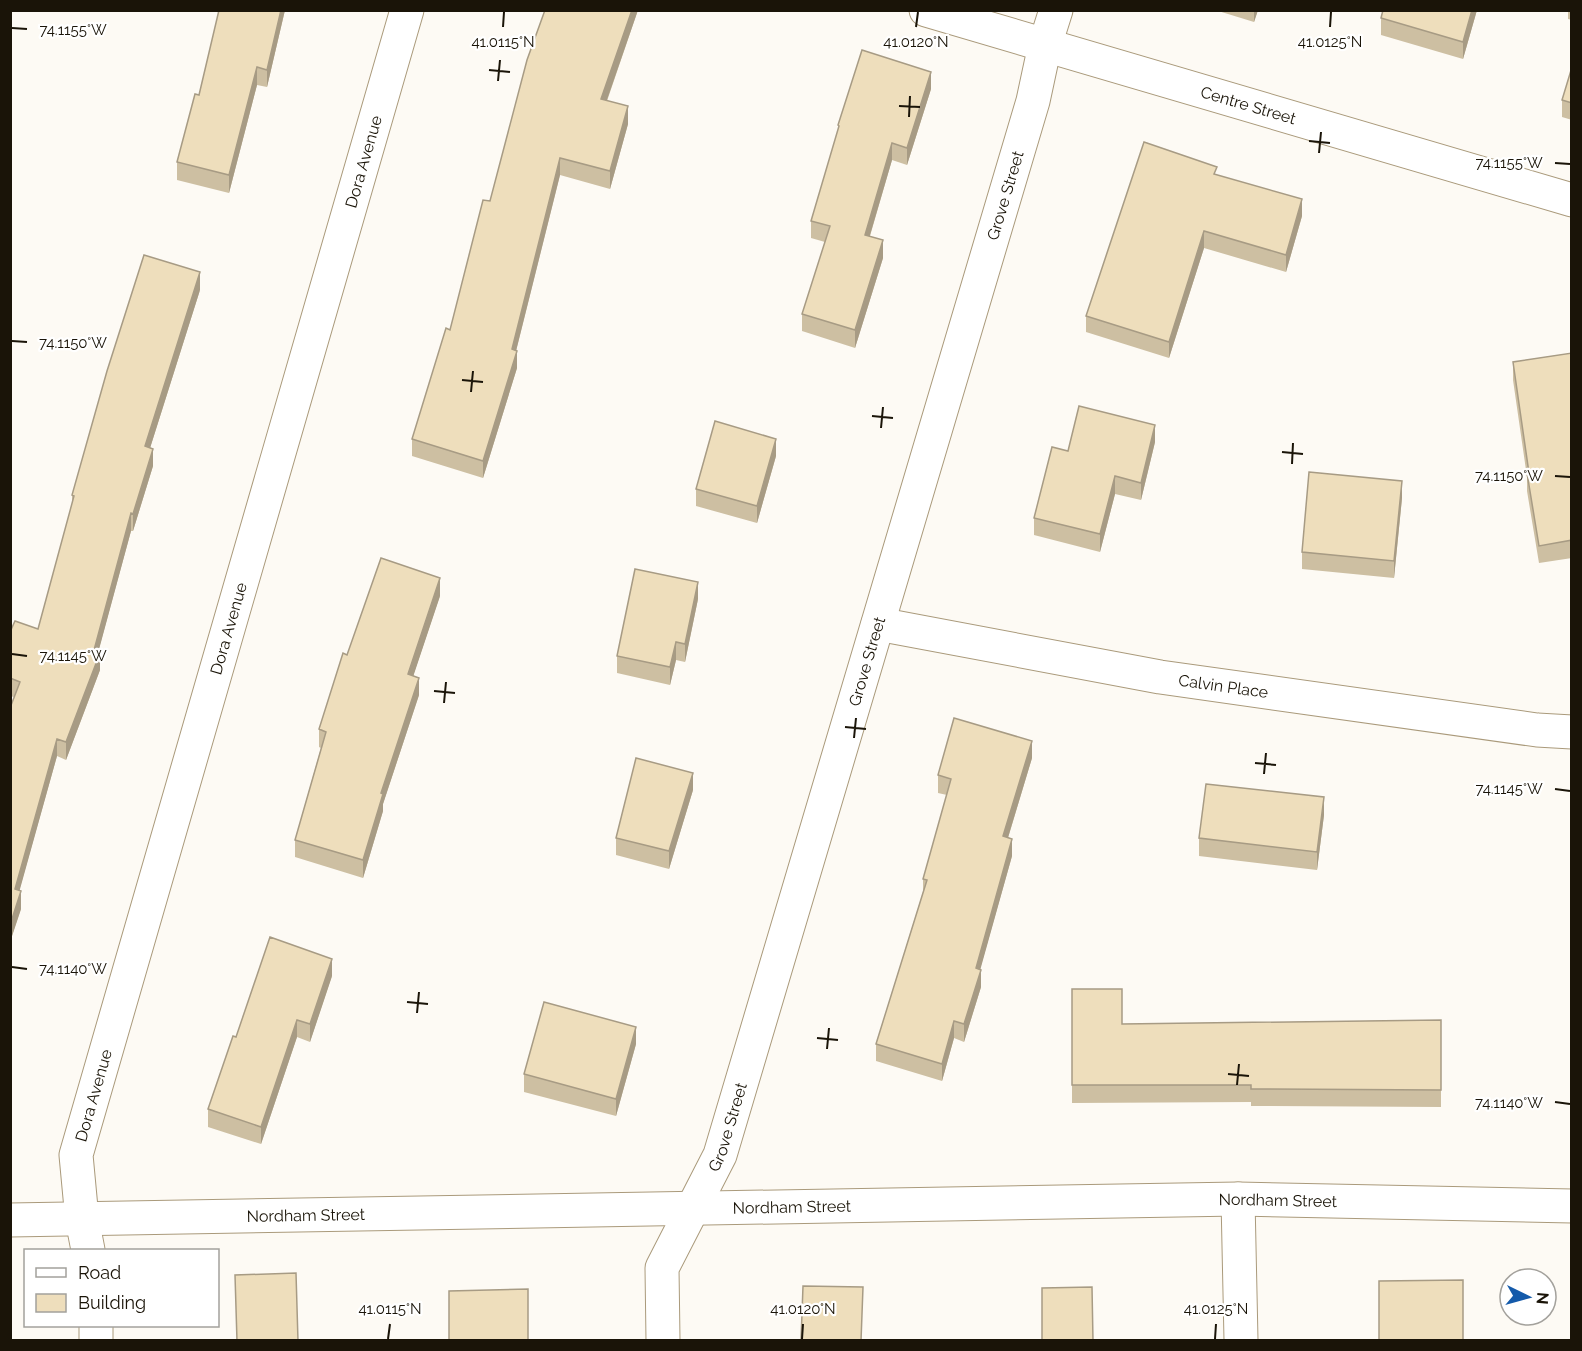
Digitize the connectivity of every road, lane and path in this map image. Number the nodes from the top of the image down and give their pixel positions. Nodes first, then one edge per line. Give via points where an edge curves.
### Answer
1 (407, 10) edge
2 (926, 10) edge
3 (1056, 10) edge
4 (1046, 45) junction
5 (1572, 200) edge
6 (878, 624) junction
7 (1572, 732) edge
8 (1238, 1199) junction
9 (1572, 1206) edge
10 (694, 1208) junction
11 (82, 1219) junction
12 (10, 1220) edge
13 (87, 1249) edge
14 (663, 1341) edge
15 (1241, 1341) edge

1 - 11 street, Dora Avenue via 76,1155
2 - 4 street, Centre Street
3 - 4 street, Grove Street
4 - 5 street, Centre Street
4 - 6 street, Grove Street via 1033,101
6 - 7 street, Calvin Place via 1160,677
6 - 10 street, Grove Street via 720,1155
8 - 9 street, Nordham Street
8 - 10 street, Nordham Street
8 - 15 street
10 - 11 street, Nordham Street
10 - 14 street, Grove Street via 662,1268
11 - 12 street, Nordham Street
11 - 13 street, Dora Avenue

